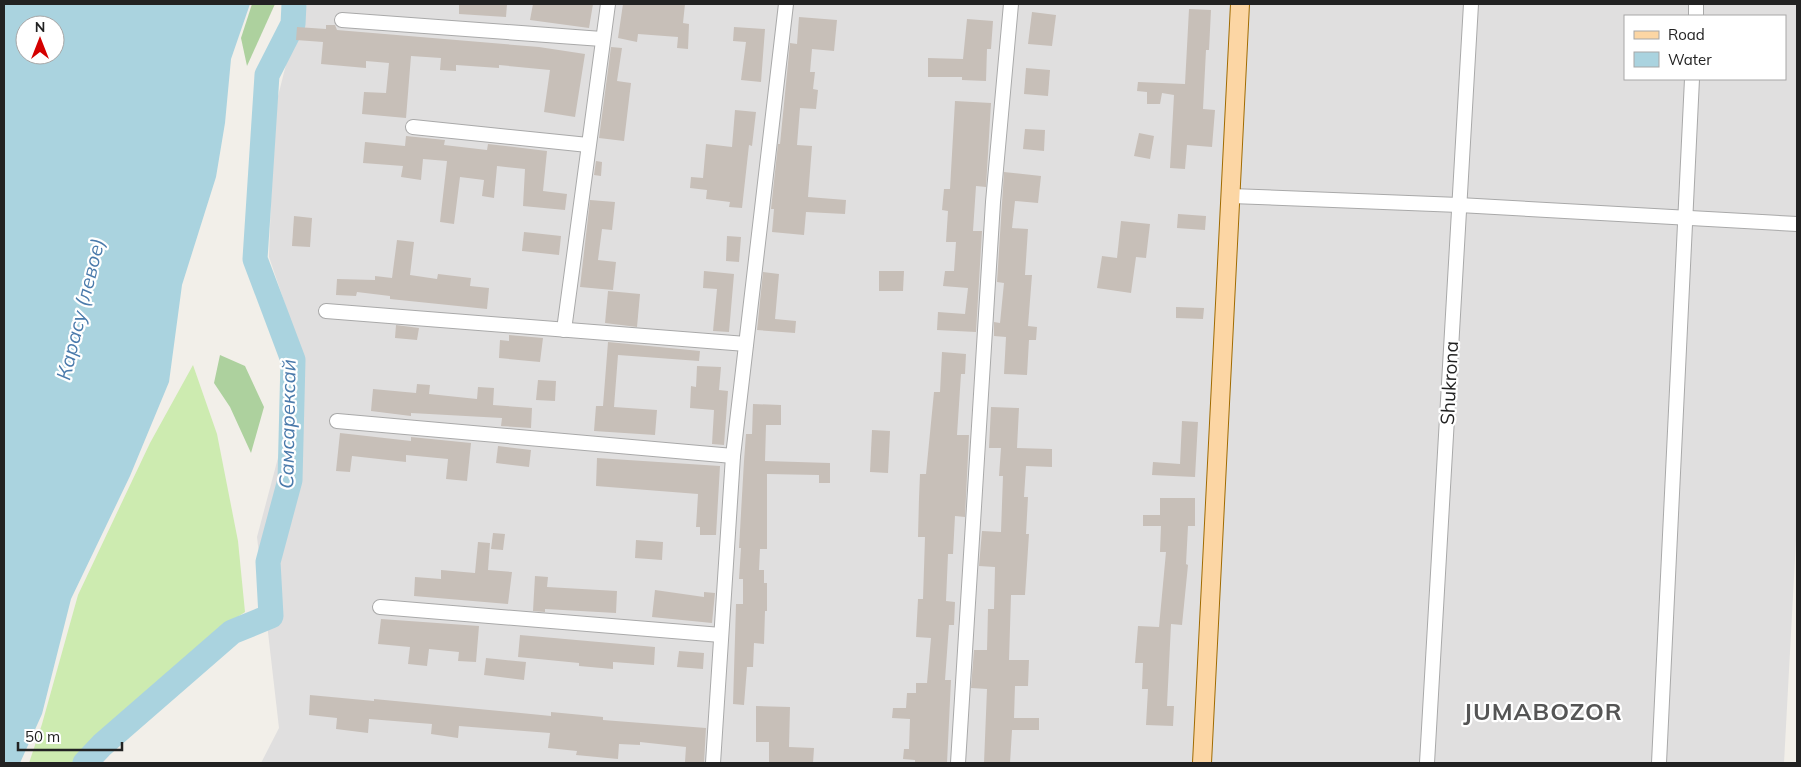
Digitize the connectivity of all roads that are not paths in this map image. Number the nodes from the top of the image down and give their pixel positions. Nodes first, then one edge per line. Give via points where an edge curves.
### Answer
1 (608, 4) edge
2 (786, 4) edge
3 (1011, 4) edge
4 (1240, 4) edge
5 (1471, 4) edge
6 (342, 20) dead end
7 (602, 39) junction
8 (1692, 80) edge
9 (413, 127) dead end
10 (588, 146) junction
11 (1231, 196) junction
12 (1459, 205) junction
13 (1686, 219) junction
14 (1797, 224) edge
15 (326, 311) dead end
16 (564, 330) junction
17 (746, 344) junction
18 (337, 421) dead end
19 (733, 456) junction
20 (380, 607) dead end
21 (721, 635) junction
22 (713, 763) edge
23 (958, 763) edge
24 (1202, 763) edge
25 (1427, 763) edge
26 (1659, 763) edge

1 - 7 street
2 - 17 street
3 - 23 street via 993,202
4 - 11 main road
5 - 12 street, Shukrona
6 - 7 street
7 - 10 street
8 - 13 street
9 - 10 street
10 - 16 street
11 - 12 street
11 - 24 main road
12 - 13 street
12 - 25 street, Shukrona
13 - 14 street
13 - 26 street
15 - 16 street
16 - 17 street
17 - 19 street
18 - 19 street
19 - 21 street
20 - 21 street
21 - 22 street

